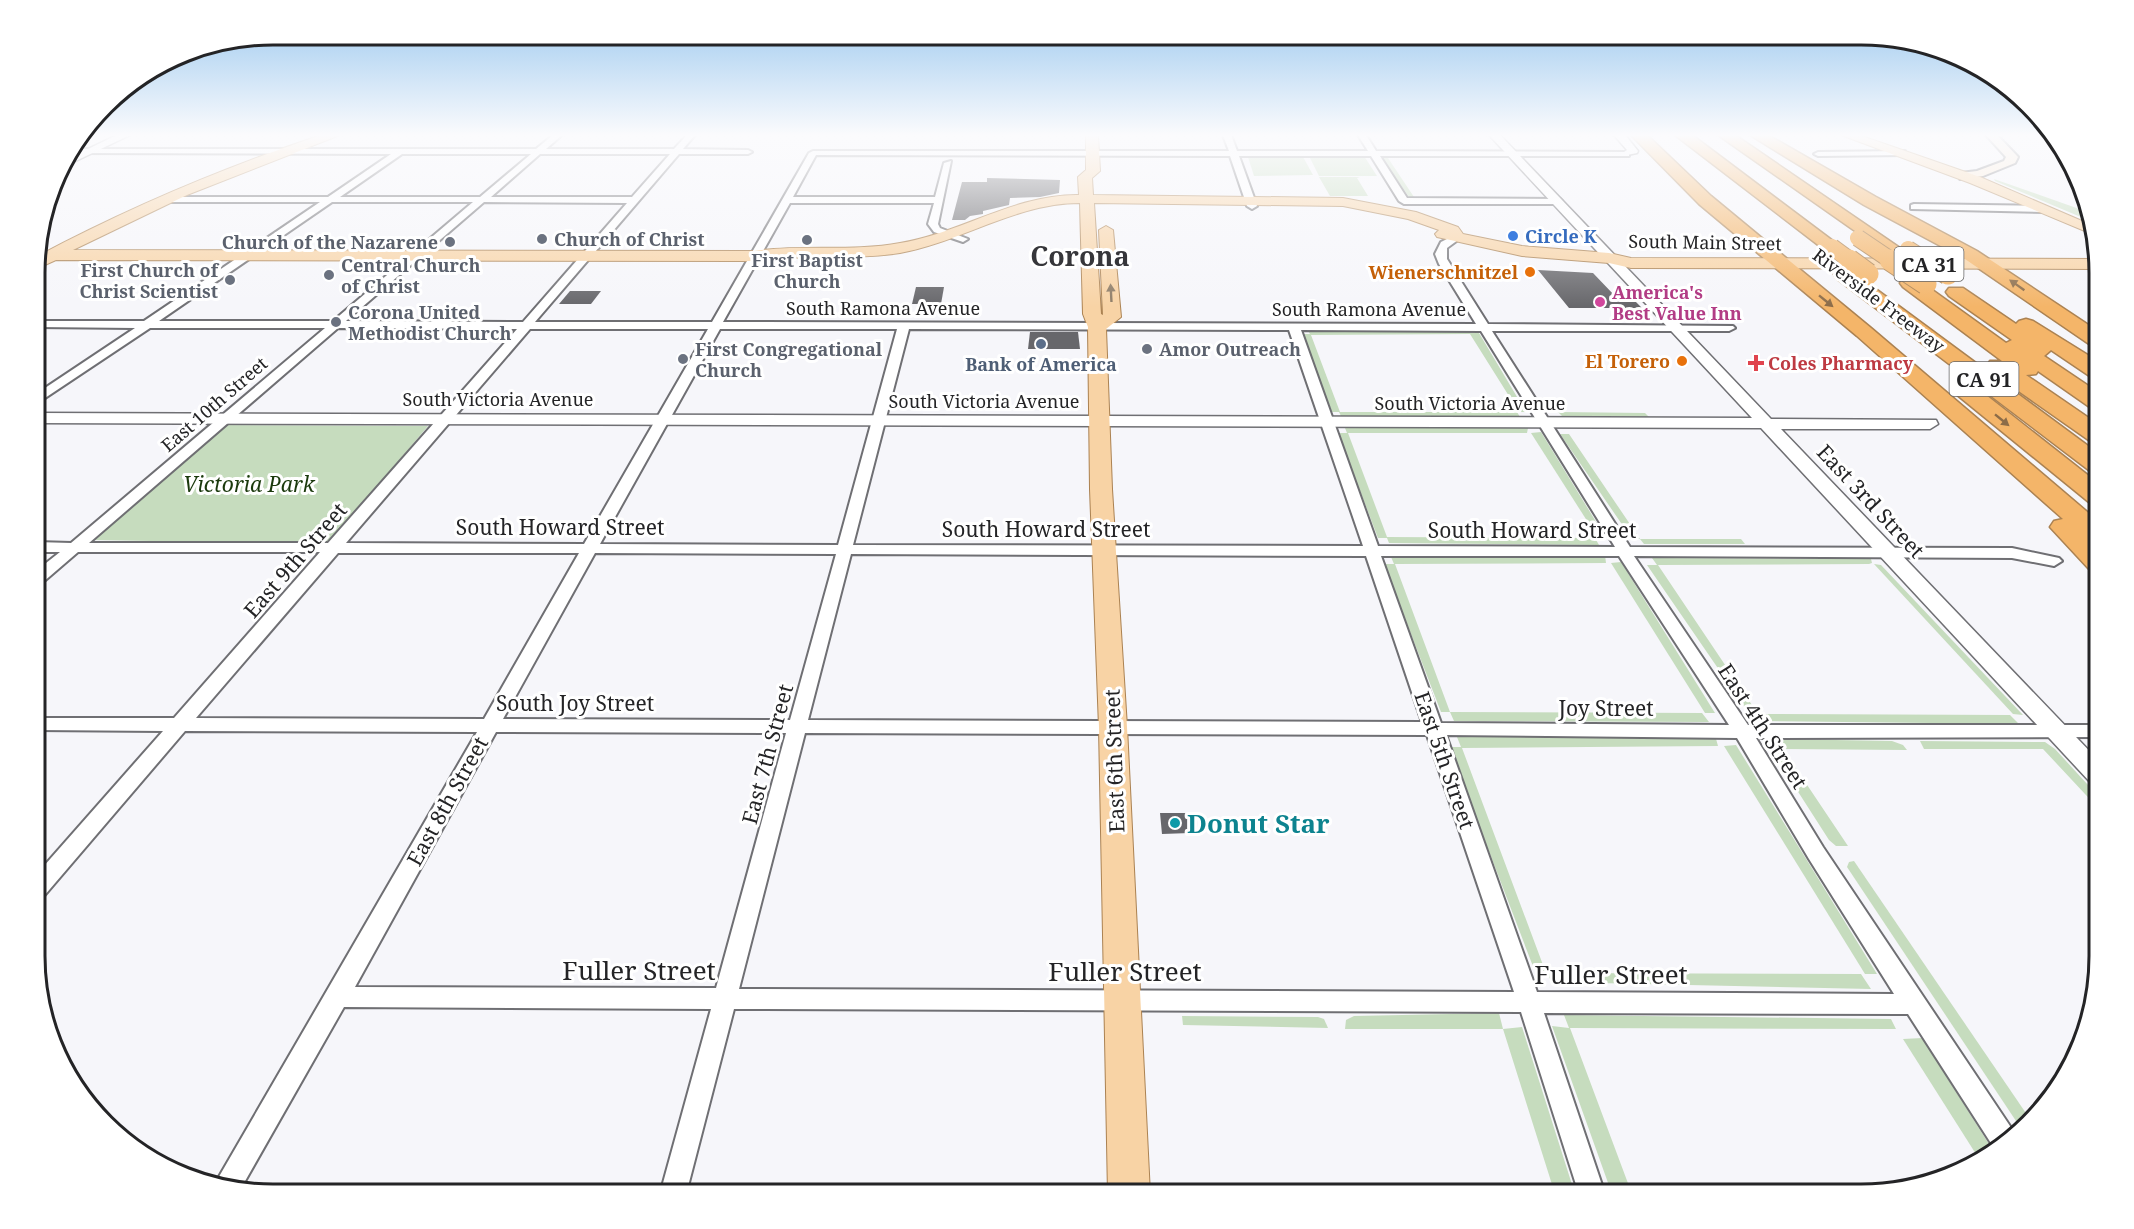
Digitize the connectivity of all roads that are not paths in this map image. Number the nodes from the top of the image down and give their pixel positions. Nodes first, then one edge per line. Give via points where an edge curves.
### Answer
1 (184, 192) edge
2 (340, 192) edge
3 (491, 192) edge
4 (642, 192) edge
5 (790, 192) edge
6 (941, 192) edge
7 (1087, 192) edge
8 (1102, 192) edge
9 (1247, 192) edge
10 (1399, 192) edge
11 (1549, 192) edge
12 (1697, 192) edge
13 (1735, 192) edge
14 (1769, 192) edge
15 (1783, 192) edge
16 (1809, 192) edge
17 (1855, 192) edge
18 (2004, 192) edge
19 (167, 199) junction
20 (330, 199) junction
21 (482, 200) junction
22 (635, 200) junction
23 (786, 200) junction
24 (939, 200) junction
25 (1557, 201) junction
26 (1087, 202) junction
27 (1103, 202) junction
28 (1251, 203) junction
29 (1914, 207) dead end
30 (2044, 209) junction
31 (2085, 227) edge
32 (956, 237) junction
33 (1457, 237) junction
34 (1848, 244) junction
35 (45, 255) edge
36 (54, 255) junction
37 (248, 255) junction
38 (2089, 255) edge
39 (415, 256) junction
40 (585, 256) junction
41 (754, 256) junction
42 (1609, 258) junction
43 (1775, 259) junction
44 (45, 260) edge
45 (1978, 260) junction
46 (2089, 264) edge
47 (1870, 277) junction
48 (1922, 282) junction
49 (45, 324) edge
50 (147, 324) junction
51 (334, 325) junction
52 (526, 325) junction
53 (715, 326) junction
54 (904, 326) junction
55 (1097, 327) junction
56 (1294, 327) junction
57 (1729, 328) dead end
58 (1484, 329) junction
59 (1676, 329) junction
60 (2089, 335) edge
61 (2089, 367) edge
62 (1916, 377) junction
63 (2089, 384) edge
64 (45, 394) edge
65 (2089, 396) edge
66 (2089, 412) edge
67 (45, 418) edge
68 (228, 418) junction
69 (445, 419) junction
70 (663, 419) junction
71 (879, 420) junction
72 (1101, 421) junction
73 (1327, 421) junction
74 (1544, 423) junction
75 (1766, 423) junction
76 (1930, 424) dead end
77 (2089, 427) edge
78 (2089, 443) edge
79 (2089, 458) edge
80 (2089, 489) edge
81 (2089, 527) edge
82 (45, 547) edge
83 (75, 547) junction
84 (333, 548) junction
85 (590, 549) junction
86 (844, 549) junction
87 (1103, 550) junction
88 (1372, 551) junction
89 (1625, 551) junction
90 (1887, 552) junction
91 (2089, 553) edge
92 (2054, 561) dead end
93 (45, 572) edge
94 (45, 724) edge
95 (181, 724) junction
96 (490, 725) junction
97 (798, 726) junction
98 (1113, 727) junction
99 (1434, 729) junction
100 (2056, 730) junction
101 (1742, 731) junction
102 (2089, 731) edge
103 (2089, 765) edge
104 (45, 880) edge
105 (337, 997) junction
106 (725, 999) junction
107 (1122, 1000) junction
108 (1529, 1002) junction
109 (1914, 1004) junction
110 (2001, 1136) edge
111 (230, 1180) edge
112 (676, 1184) edge
113 (1129, 1184) edge
114 (1589, 1184) edge

1 - 19 main road
2 - 20 street
3 - 21 street, East 10th Street
4 - 22 street, East 9th Street
5 - 23 street, East 8th Street
6 - 24 street
7 - 26 main road, East 6th Street
8 - 27 main road
9 - 28 street
10 - 25 street via 1404,201
11 - 25 street, East 3rd Street
12 - 43 highway
13 - 47 highway, Riverside Freeway / CA 91 via 1843,274
14 - 34 highway
15 - 34 highway
16 - 48 highway, bridge via 1898,248
17 - 45 highway
18 - 30 main road
19 - 20 street
19 - 36 main road
20 - 21 street
20 - 37 street
21 - 22 street
21 - 39 street, East 10th Street
22 - 40 street, East 9th Street
23 - 24 street
23 - 41 street, East 8th Street
24 - 32 street via 933,224 937,230
25 - 42 street, East 3rd Street
26 - 27 main road, South Main Street
26 - 32 main road, South Main Street via 1051,201 1023,207
26 - 55 main road, East 6th Street via 1092,314
27 - 28 main road, South Main Street
55 -> 27 main road via 1112,317
28 - 33 main road, South Main Street via 1355,209
29 - 30 street
30 - 31 main road
32 - 41 main road, South Main Street via 933,249 865,260 768,260
33 - 42 main road, South Main Street via 1522,251
33 - 58 street, East 4th Street via 1440,249 1440,257
34 - 43 main road, South Main Street / CA 31
34 - 45 main road, CA 31
34 - 47 highway, bridge
34 - 48 highway, bridge
35 - 36 main road, South Main Street
36 - 37 main road, South Main Street
36 - 44 main road
37 - 39 main road, South Main Street
37 - 50 street
38 - 45 main road
39 - 40 main road, South Main Street
39 - 51 street, East 10th Street
40 - 41 main road, South Main Street
40 - 52 street, East 9th Street
41 - 53 street, East 8th Street
42 - 43 main road, South Main Street via 1631,263
42 - 59 street, East 3rd Street
43 - 47 main road, South Main Street / CA 31
43 -> 62 highway
45 - 46 main road
45 - 47 main road, CA 31
60 -> 45 highway
47 - 48 highway
47 - 79 highway, Riverside Freeway / CA 91
47 -> 80 highway via 1895,323 1966,391
48 - 61 highway
48 - 63 highway, CA 91
48 - 65 highway
48 - 66 highway
48 - 77 highway
48 - 78 highway via 1898,300
49 - 50 street, South Ramona Avenue
50 - 51 street, South Ramona Avenue
50 - 64 street
51 - 52 street, South Ramona Avenue
51 - 68 street, East 10th Street
52 - 53 street, South Ramona Avenue
52 - 69 street, East 9th Street
53 - 54 street, South Ramona Avenue
53 - 70 street, East 8th Street
54 - 55 street, South Ramona Avenue
54 - 71 street, East 7th Street
55 - 56 street, South Ramona Avenue
55 - 72 main road, East 6th Street
56 - 58 street, South Ramona Avenue
56 - 73 street, East 5th Street
57 - 59 street, South Ramona Avenue
58 - 59 street, South Ramona Avenue
58 - 74 street, East 4th Street
59 - 75 street, East 3rd Street
62 - 81 highway
62 - 91 highway
67 - 68 street, South Victoria Avenue
68 - 69 street, South Victoria Avenue
68 - 83 street, East 10th Street
69 - 70 street, South Victoria Avenue
69 - 84 street, East 9th Street
70 - 71 street, South Victoria Avenue
70 - 85 street, East 8th Street
71 - 72 street, South Victoria Avenue
71 - 86 street, East 7th Street
72 - 73 street, South Victoria Avenue
72 - 87 main road, East 6th Street
73 - 74 street, South Victoria Avenue
73 - 88 street, East 5th Street
74 - 75 street, South Victoria Avenue
74 - 89 street, East 4th Street
75 - 76 street, South Victoria Avenue
75 - 90 street, East 3rd Street
82 - 83 street, South Howard Street
83 - 84 street, South Howard Street
83 - 93 street, East 10th Street
84 - 85 street, South Howard Street
84 - 95 street, East 9th Street
85 - 86 street, South Howard Street
85 - 96 street, East 8th Street
86 - 87 street, South Howard Street
86 - 97 street, East 7th Street
87 - 88 street, South Howard Street
87 - 98 main road, East 6th Street
88 - 89 street, South Howard Street
88 - 99 street, East 5th Street
89 - 90 street, South Howard Street
89 - 101 street, East 4th Street
90 - 92 street, South Howard Street via 2012,553
90 - 100 street, East 3rd Street
94 - 95 street, South Joy Street
95 - 96 street, South Joy Street
95 - 104 street, East 9th Street
96 - 97 street, South Joy Street
96 - 105 street, East 8th Street
97 - 98 street, South Joy Street
97 - 106 street, East 7th Street
98 - 99 street, Joy Street
98 - 107 main road, East 6th Street
99 - 101 street, Joy Street
99 - 108 street, East 5th Street
100 - 101 street, Joy Street
100 - 102 street, Joy Street
100 - 103 street, East 3rd Street
101 - 109 street, East 4th Street
105 - 106 street, Fuller Street
105 - 111 street, East 8th Street
106 - 107 street, Fuller Street
106 - 112 street, East 7th Street
107 - 108 street, Fuller Street
107 - 113 main road, East 6th Street
108 - 109 street, Fuller Street
108 - 114 street, East 5th Street
109 - 110 street, East 4th Street

